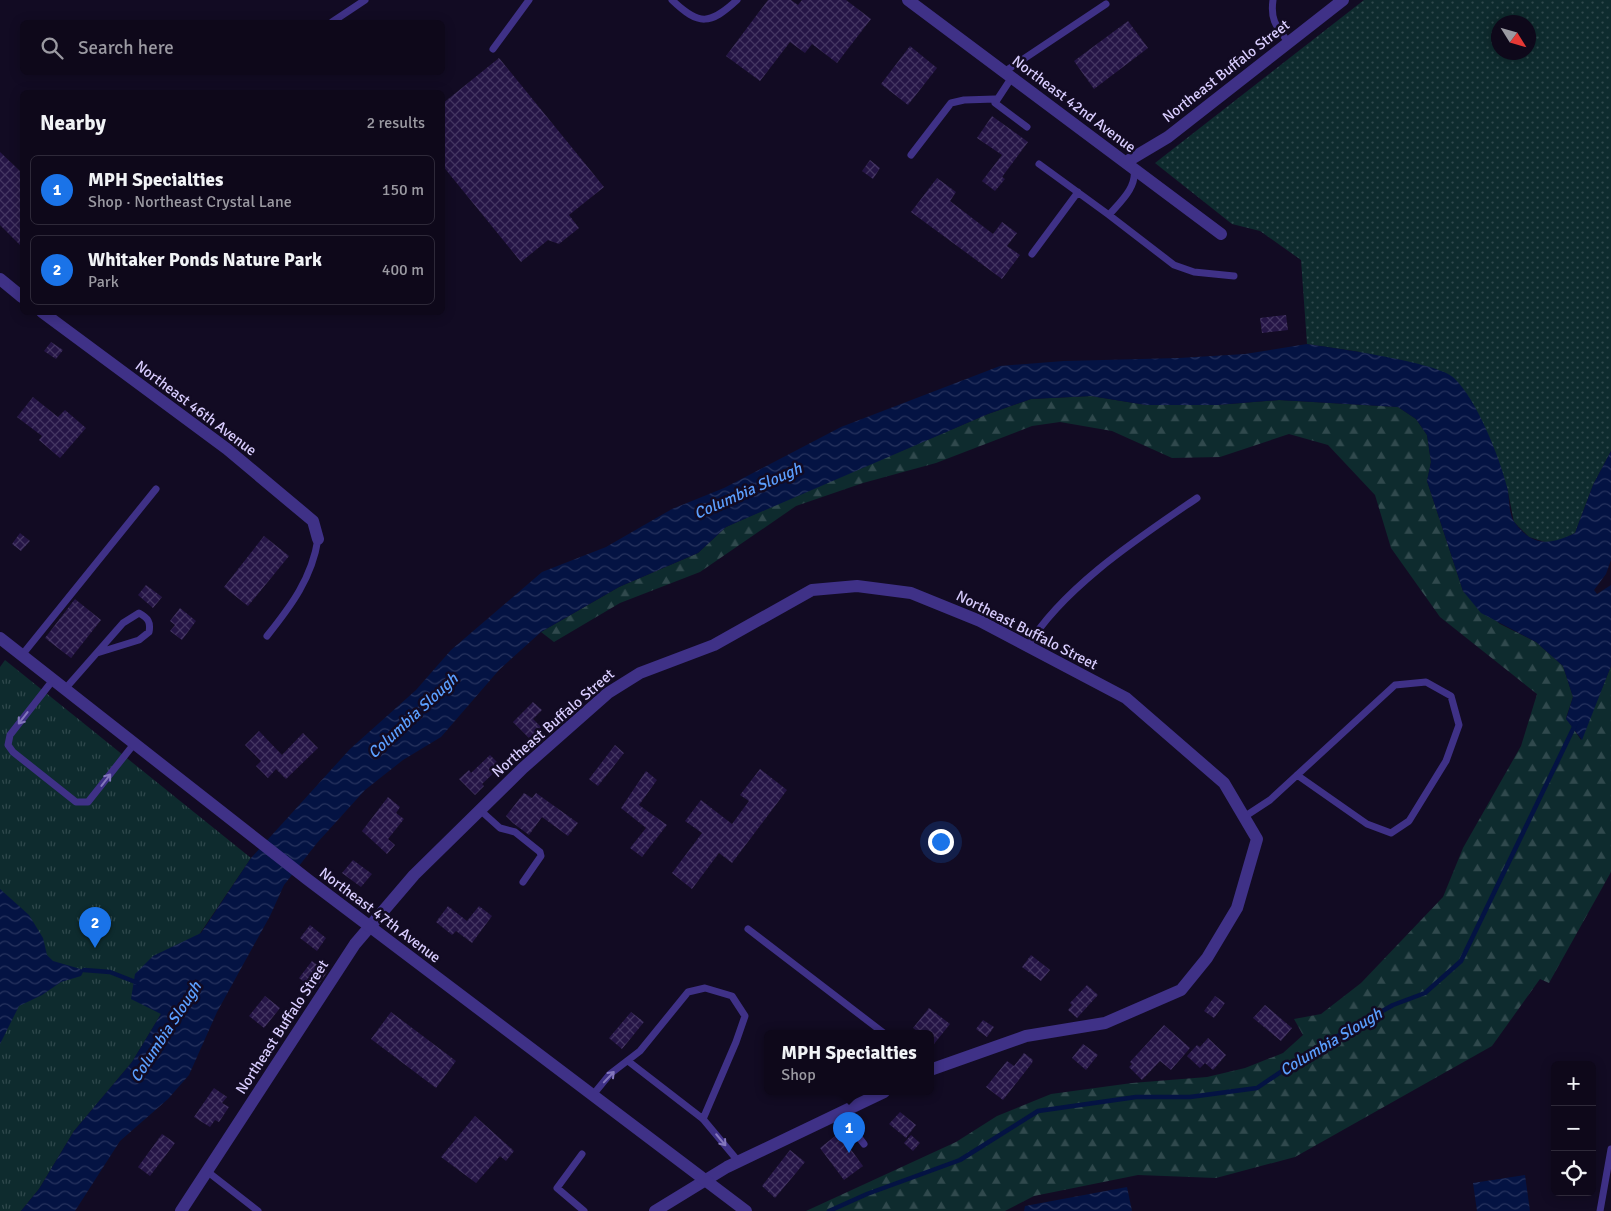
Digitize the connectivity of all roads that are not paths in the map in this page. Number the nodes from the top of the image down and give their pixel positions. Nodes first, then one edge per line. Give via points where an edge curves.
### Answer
1 (365, 0) edge
2 (529, 0) edge
3 (672, 0) edge
4 (737, 0) edge
5 (908, 0) edge
6 (1273, 0) edge
7 (1343, 0) edge
8 (1106, 4) dead end
9 (335, 20) edge
10 (1289, 42) junction
11 (493, 49) dead end
12 (1008, 74) junction
13 (995, 99) junction
14 (1027, 127) dead end
15 (911, 155) dead end
16 (1039, 164) dead end
17 (1130, 165) junction
18 (1078, 192) junction
19 (1109, 215) junction
20 (1222, 234) dead end
21 (1032, 254) dead end
22 (1234, 276) dead end
23 (0, 279) edge
24 (20, 295) edge
25 (46, 315) edge
26 (156, 489) dead end
27 (1197, 498) dead end
28 (318, 539) joint
29 (266, 636) dead end
30 (0, 638) edge
31 (1027, 647) junction
32 (97, 653) junction
33 (22, 655) junction
34 (54, 680) junction
35 (65, 689) junction
36 (134, 744) junction
37 (1298, 775) junction
38 (480, 810) junction
39 (1244, 817) junction
40 (523, 882) dead end
41 (368, 926) junction
42 (748, 929) dead end
43 (880, 1030) edge
44 (628, 1061) junction
45 (934, 1068) edge
46 (878, 1095) edge
47 (592, 1096) junction
48 (840, 1113) junction
49 (703, 1119) junction
50 (864, 1144) dead end
51 (1611, 1149) edge
52 (582, 1154) dead end
53 (738, 1162) junction
54 (208, 1172) junction
55 (705, 1180) junction
56 (181, 1211) edge
57 (258, 1211) edge
58 (584, 1211) edge
59 (655, 1211) edge
60 (746, 1211) edge
61 (1600, 1211) edge

1 - 9 lane
2 - 11 lane
3 - 4 lane via 686,13 707,20 717,18
5 - 12 street, Northeast 42nd Avenue
6 - 10 lane via 1273,20
7 - 10 street, Northeast Buffalo Street
8 - 12 lane
10 - 17 street, Northeast Buffalo Street
12 - 13 lane
12 - 17 street, Northeast 42nd Avenue
13 - 14 lane via 995,103
13 - 15 lane via 951,103
16 - 18 lane
17 - 19 lane via 1135,177 1133,184
17 - 20 street, Northeast 42nd Avenue
18 - 19 lane
18 - 21 lane
19 - 22 lane via 1174,265 1194,272
23 - 24 street
25 - 28 street, Northeast 46th Avenue via 253,471 313,521
26 - 33 lane
27 - 31 lane via 1135,540 1086,580 1037,630
28 - 29 lane via 315,560 307,579 290,608
30 - 33 street, Northeast 47th Avenue
31 - 38 street, Northeast Buffalo Street via 980,621 911,593 857,586 812,590 714,645 624,681 523,768
31 - 39 street, Northeast Buffalo Street via 1126,698 1224,783
32 - 32 lane via 132,615 138,613 147,618 151,625 149,632 140,640
32 - 35 lane
33 - 34 street, Northeast 47th Avenue
34 - 35 street, Northeast 47th Avenue
34 -> 36 lane via 10,735 8,745 44,777 76,802 88,802
35 - 36 street, Northeast 47th Avenue
36 - 41 street, Northeast 47th Avenue
37 - 37 lane via 1395,685 1426,682 1451,696 1459,725 1446,761 1409,821 1391,833 1367,824
37 - 39 lane via 1270,800
38 - 40 lane via 500,828 515,832 540,852 541,856
38 - 41 street, Northeast Buffalo Street
39 - 45 street, Northeast Buffalo Street via 1258,839 1237,908 1181,990 1105,1024 1026,1036
41 - 47 street, Northeast 47th Avenue
41 - 54 street, Northeast Buffalo Street
42 - 43 lane
47 -> 44 lane via 610,1074
44 - 49 lane
44 - 49 lane via 688,992 705,988 732,996 745,1016
46 - 48 street
47 - 55 street, Northeast 47th Avenue
48 - 50 lane
48 - 53 street
49 -> 53 lane
51 - 61 lane
52 - 58 lane via 557,1188
53 - 55 street
54 - 56 street, Northeast Buffalo Street
54 - 57 lane
55 - 59 street
55 - 60 street, Northeast 47th Avenue

